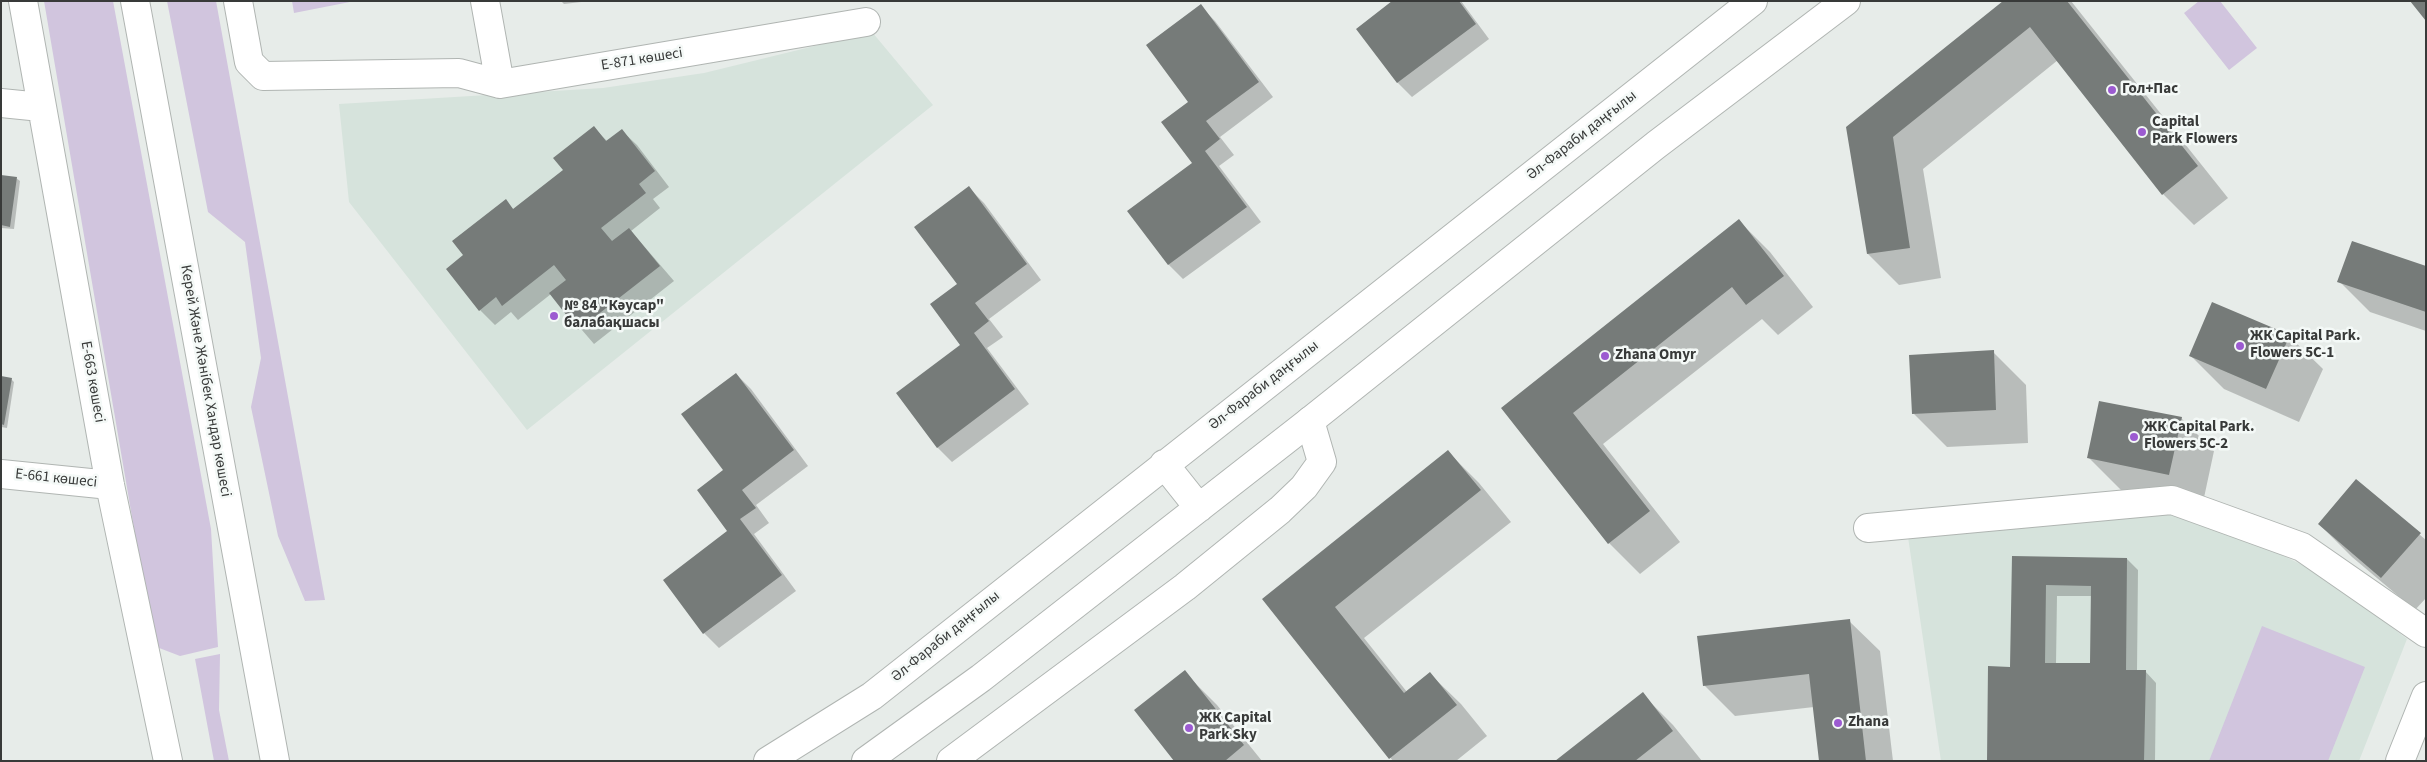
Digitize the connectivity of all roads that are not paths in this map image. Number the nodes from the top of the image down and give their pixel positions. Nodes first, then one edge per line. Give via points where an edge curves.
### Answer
1 (23, 1) edge
2 (135, 1) edge
3 (238, 1) edge
4 (485, 1) edge
5 (1753, 1) edge
6 (1846, 1) edge
7 (866, 22) dead end
8 (500, 84) junction
9 (1, 103) edge
10 (41, 107) junction
11 (1310, 421) junction
12 (1164, 464) junction
13 (1, 474) edge
14 (110, 485) junction
15 (1199, 508) junction
16 (1868, 528) dead end
17 (2426, 634) edge
18 (2426, 696) edge
19 (275, 760) edge
20 (168, 761) edge
21 (768, 761) edge
22 (866, 761) edge
23 (950, 761) edge
24 (2400, 761) edge

1 - 10 main road, Е-663 көшесі
2 - 19 main road, Керей Және Жәнібек Хандар көшесі
3 - 8 main road via 248,62 263,76 459,73
4 - 8 main road
5 - 12 main road, Әл-Фараби даңғылы
6 - 11 main road via 1656,145
7 - 8 main road, Е-871 көшесі
9 - 10 main road
10 - 14 main road, Е-663 көшесі
11 - 15 main road
11 - 23 main road via 1322,462 1304,487 1191,595
12 - 15 main road
12 - 21 main road, Әл-Фараби даңғылы via 872,696
13 - 14 main road, Е-661 көшесі
14 - 20 main road, Е-663 көшесі
15 - 22 main road via 981,678
16 - 17 main road via 2172,500 2302,547
18 - 24 main road

